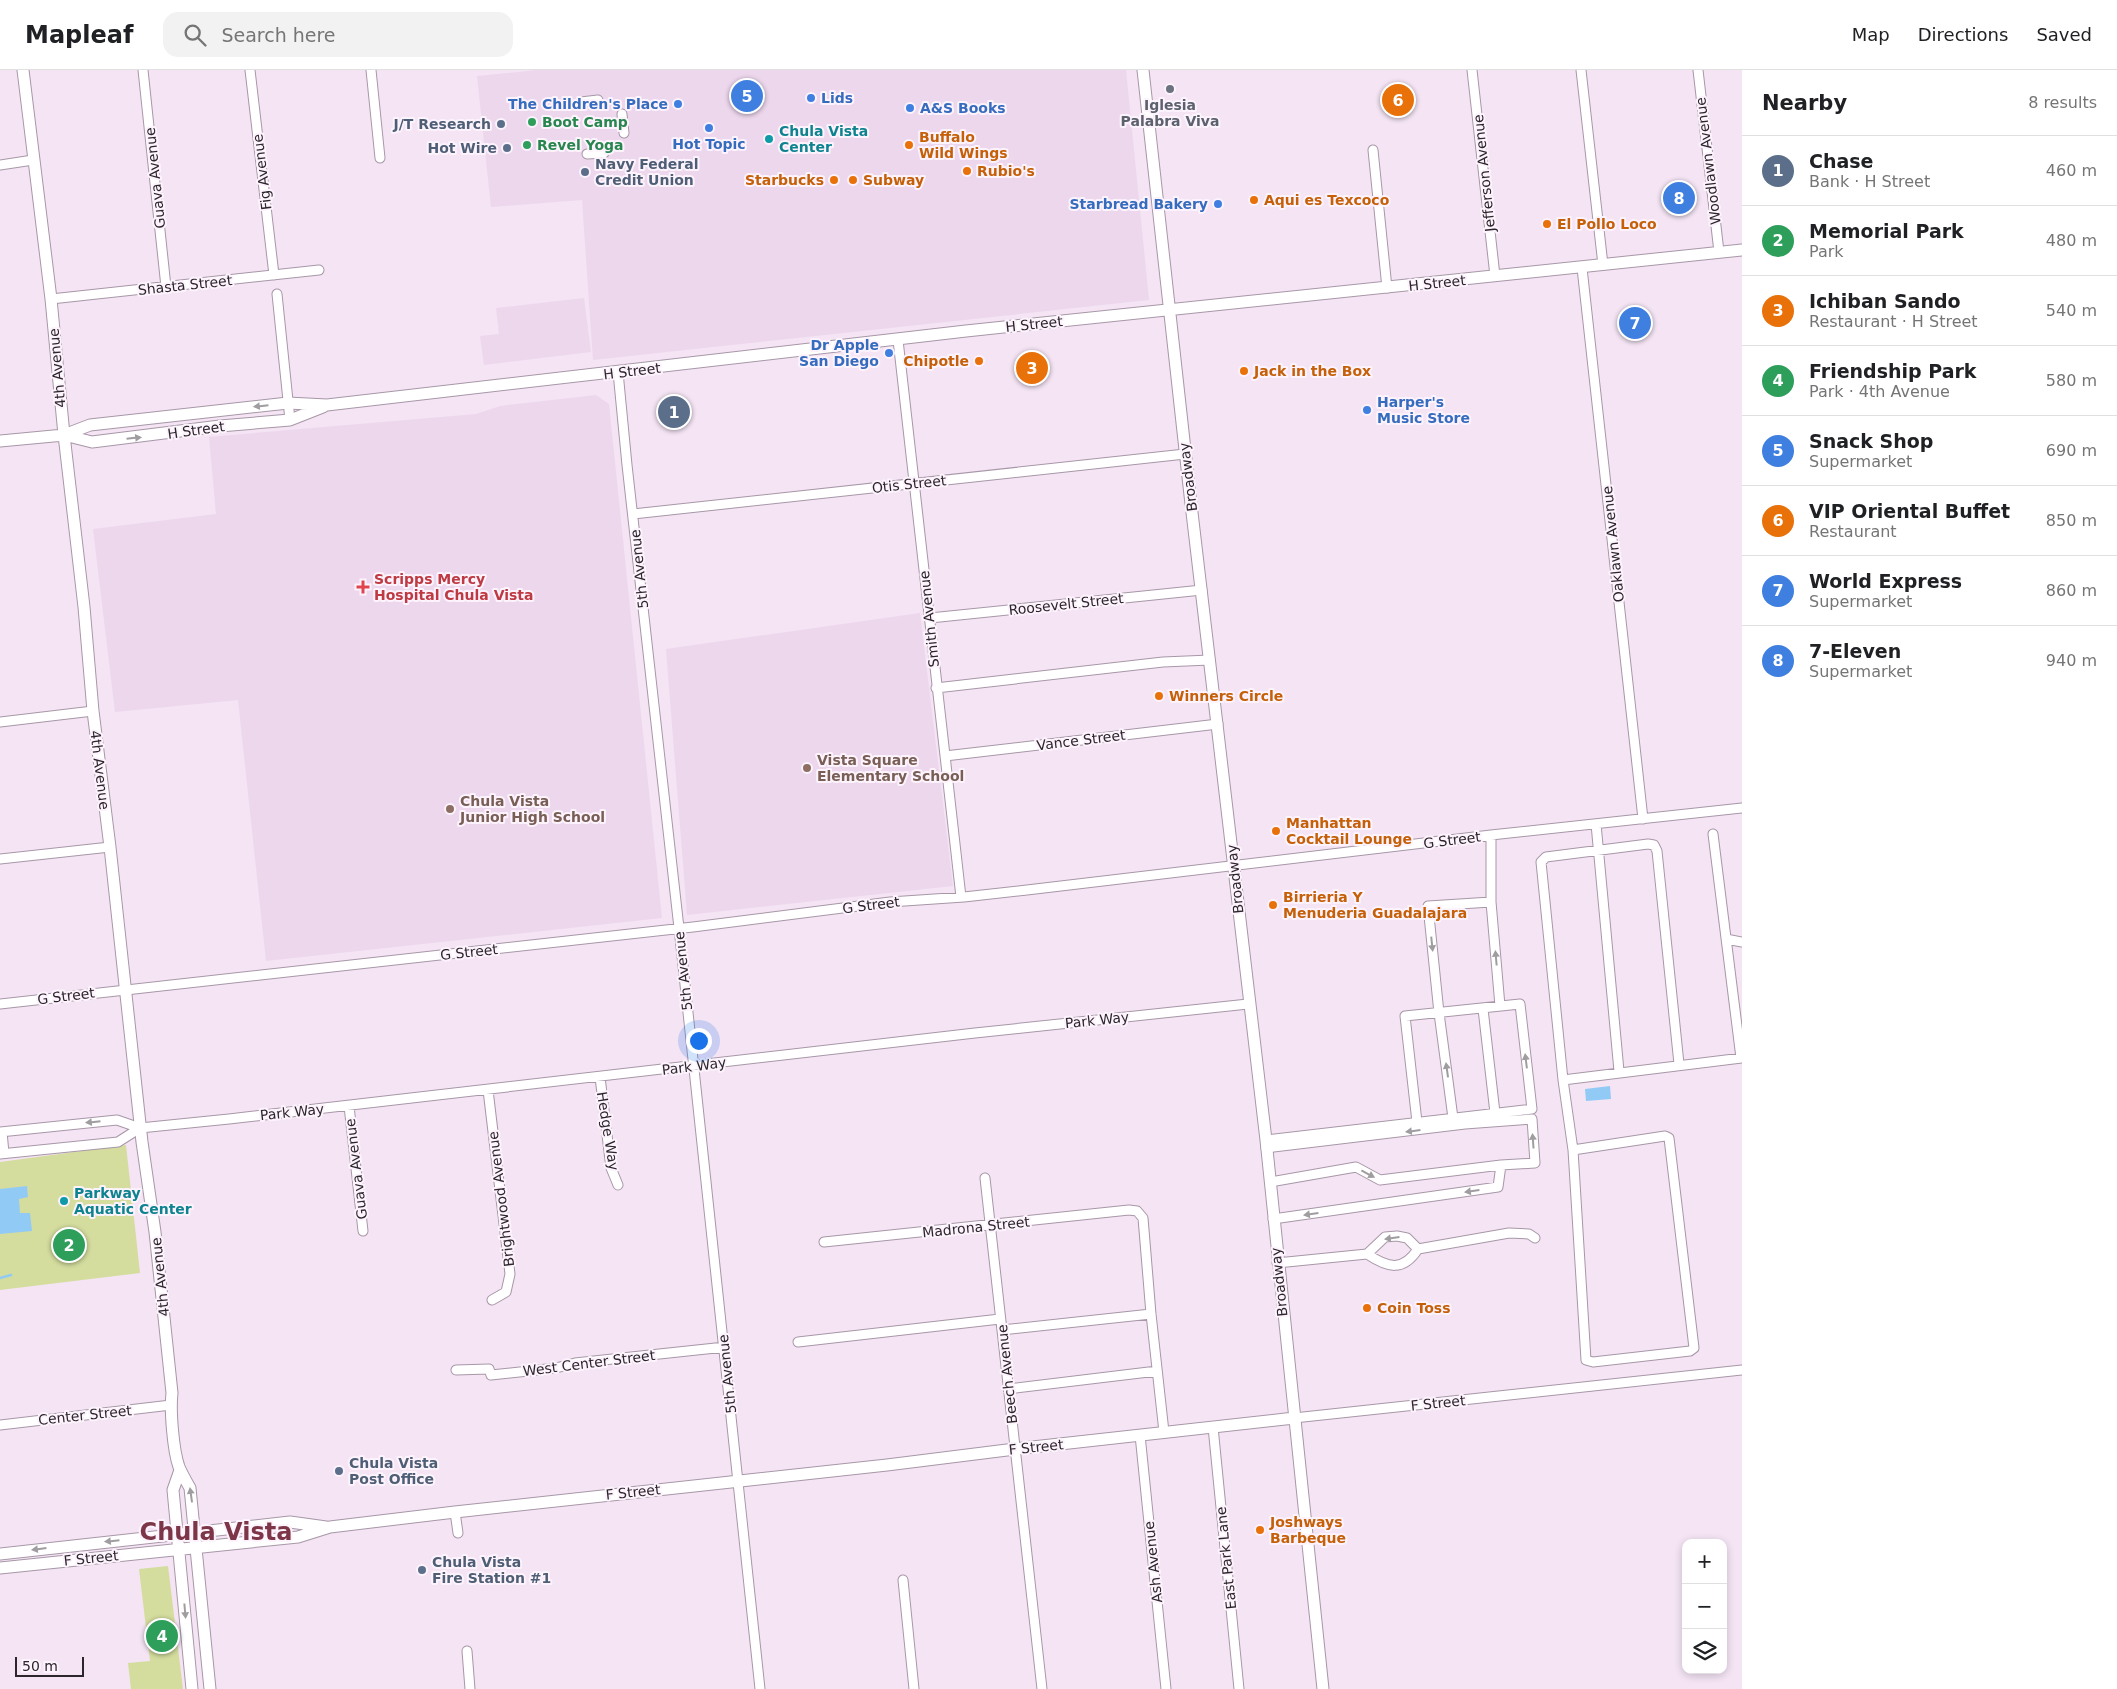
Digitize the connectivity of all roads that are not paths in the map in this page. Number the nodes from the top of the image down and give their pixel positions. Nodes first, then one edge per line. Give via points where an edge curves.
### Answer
1 (23, 70) edge
2 (143, 70) edge
3 (250, 70) edge
4 (371, 70) edge
5 (1143, 70) edge
6 (1472, 70) edge
7 (1582, 70) edge
8 (1698, 70) edge
9 (598, 100) dead end
10 (581, 102) dead end
11 (622, 114) dead end
12 (624, 133) dead end
13 (1373, 150) dead end
14 (604, 153) dead end
15 (587, 154) dead end
16 (380, 158) dead end
17 (33, 160) junction
18 (0, 165) edge
19 (1742, 250) edge
20 (1719, 252) junction
21 (1603, 265) junction
22 (1582, 268) junction
23 (319, 270) dead end
24 (274, 275) junction
25 (1495, 276) junction
26 (166, 286) junction
27 (1387, 288) junction
28 (277, 294) dead end
29 (51, 299) junction
30 (1170, 311) junction
31 (898, 340) junction
32 (618, 372) junction
33 (288, 403) junction
34 (327, 405) junction
35 (290, 420) junction
36 (64, 435) junction
37 (0, 441) edge
38 (1185, 454) junction
39 (914, 483) junction
40 (632, 514) junction
41 (1202, 590) junction
42 (930, 618) junction
43 (1210, 660) junction
44 (936, 688) junction
45 (93, 711) junction
46 (0, 722) edge
47 (1218, 724) junction
48 (945, 756) junction
49 (1742, 808) edge
50 (1643, 819) junction
51 (1596, 824) junction
52 (1713, 834) dead end
53 (1491, 835) junction
54 (110, 847) junction
55 (1600, 851) junction
56 (0, 859) edge
57 (1233, 866) junction
58 (961, 897) junction
59 (1491, 902) junction
60 (679, 928) junction
61 (1726, 940) junction
62 (1742, 942) edge
63 (126, 989) junction
64 (0, 1004) edge
65 (1248, 1004) junction
66 (1500, 1006) junction
67 (1483, 1009) junction
68 (1439, 1013) junction
69 (1742, 1058) edge
70 (1679, 1064) junction
71 (693, 1066) junction
72 (1619, 1072) junction
73 (600, 1077) junction
74 (1563, 1080) junction
75 (488, 1090) junction
76 (349, 1106) junction
77 (1495, 1113) junction
78 (1454, 1118) junction
79 (1417, 1122) junction
80 (140, 1128) junction
81 (1, 1132) edge
82 (1266, 1144) junction
83 (1572, 1150) junction
84 (2, 1154) edge
85 (1500, 1165) junction
86 (985, 1178) dead end
87 (1270, 1182) junction
88 (618, 1185) dead end
89 (1273, 1219) junction
90 (989, 1226) junction
91 (363, 1232) dead end
92 (1534, 1238) dead end
93 (824, 1242) dead end
94 (1418, 1249) junction
95 (1367, 1254) junction
96 (1277, 1263) junction
97 (492, 1300) dead end
98 (1151, 1314) junction
99 (1000, 1319) junction
100 (1002, 1330) junction
101 (798, 1342) dead end
102 (725, 1347) junction
103 (456, 1370) dead end
104 (1742, 1370) edge
105 (1157, 1371) junction
106 (1008, 1389) junction
107 (171, 1405) junction
108 (1294, 1418) junction
109 (0, 1424) edge
110 (1213, 1427) junction
111 (1164, 1432) junction
112 (1140, 1435) junction
113 (1015, 1449) junction
114 (180, 1470) junction
115 (738, 1480) junction
116 (456, 1512) junction
117 (330, 1527) junction
118 (195, 1532) junction
119 (458, 1533) dead end
120 (178, 1534) junction
121 (196, 1546) junction
122 (179, 1548) junction
123 (0, 1554) edge
124 (0, 1568) edge
125 (903, 1580) dead end
126 (467, 1651) dead end
127 (192, 1689) edge
128 (210, 1689) edge
129 (470, 1689) edge
130 (760, 1689) edge
131 (914, 1689) edge
132 (1042, 1689) edge
133 (1166, 1689) edge
134 (1239, 1689) edge
135 (1323, 1689) edge

1 - 17 main road, 4th Avenue
2 - 26 street, Guava Avenue
3 - 24 street, Fig Avenue
4 - 16 street
5 - 30 main road, Broadway
6 - 25 street, Jefferson Avenue
7 - 21 street
8 - 20 street, Woodlawn Avenue
9 - 10 street
11 - 12 street
13 - 27 street
14 - 15 street
17 - 18 street
17 - 29 main road, 4th Avenue
19 - 20 main road, H Street
20 - 21 main road, H Street
21 - 22 main road, H Street
22 - 25 main road, H Street
22 - 50 street, Oaklawn Avenue
23 - 24 street, Shasta Street
24 - 26 street, Shasta Street
25 - 27 main road, H Street
26 - 29 street, Shasta Street
27 - 30 main road, H Street
28 - 33 street
29 - 36 main road, 4th Avenue
30 - 31 main road, H Street
30 - 38 main road, Broadway
31 - 32 main road, H Street
31 - 39 street, Smith Avenue
32 - 34 main road, H Street
32 - 40 street, 5th Avenue
33 - 34 main road, H Street
33 - 35 street
33 -> 36 main road, H Street via 90,425
34 - 35 main road, H Street
36 -> 35 main road, H Street via 92,442
36 - 37 main road, H Street
36 - 45 main road, 4th Avenue
38 - 39 street, Otis Street
38 - 41 main road, Broadway
39 - 40 street, Otis Street
39 - 42 street, Smith Avenue
40 - 60 street, 5th Avenue
41 - 42 street, Roosevelt Street
41 - 43 main road, Broadway
42 - 44 street, Smith Avenue
43 - 44 street via 1163,662
43 - 47 main road, Broadway
44 - 48 street, Smith Avenue
45 - 46 street
45 - 54 main road, 4th Avenue
47 - 48 street, Vance Street
47 - 57 main road, Broadway
48 - 58 street, Smith Avenue
49 - 50 street, G Street
50 - 51 street, G Street
51 - 53 street, G Street
51 - 55 street
52 - 61 street
53 - 57 street, G Street
53 - 59 street
54 - 56 street
54 - 63 main road, 4th Avenue
55 - 70 street via 1648,844 1654,845 1658,851
55 - 72 street
55 - 74 street via 1546,857 1541,862
57 - 58 street, G Street
57 - 65 main road, Broadway
58 - 60 street, G Street via 890,902
66 -> 59 street
59 -> 68 street via 1428,906
60 - 63 street, G Street
60 - 71 street, 5th Avenue
61 - 62 street
61 - 69 street
63 - 64 street, G Street
63 - 80 main road, 4th Avenue
65 - 71 street, Park Way
65 - 82 main road, Broadway
66 - 67 street
77 -> 66 street via 1532,1109 1520,1004
67 - 68 street
67 - 77 street
78 -> 68 street
68 - 79 street via 1405,1016
69 - 70 street
70 - 72 street
71 - 73 street, Park Way
71 - 102 street, 5th Avenue
72 - 74 street
73 - 75 street, Park Way
73 - 88 street, Hedge Way via 612,1168
74 - 83 street
75 - 76 street, Park Way
75 - 97 street, Brightwood Avenue via 510,1274 506,1292
76 - 80 street, Park Way
76 - 91 street, Guava Avenue
77 - 78 street
78 - 79 street
79 - 82 street
80 -> 81 street, Park Way via 117,1120
80 - 84 street, Park Way via 118,1142
80 - 107 main road, 4th Avenue via 155,1232
81 - 84 street
85 -> 82 street via 1535,1164 1532,1119
82 - 87 main road, Broadway
83 - 83 street via 1586,1360 1593,1362 1690,1351 1694,1348 1669,1138
87 -> 85 street via 1356,1167 1380,1180
85 -> 89 street via 1498,1187
86 - 90 street, Beech Avenue
87 - 89 main road, Broadway
89 - 96 main road, Broadway
90 - 93 street, Madrona Street
90 - 98 street, Madrona Street via 1138,1211 1143,1218
90 - 99 street, Beech Avenue
92 - 94 street via 1529,1234 1509,1234
94 - 95 street via 1404,1265 1383,1265
94 -> 95 street via 1407,1238 1386,1237
95 - 96 street
96 - 108 main road, Broadway
98 - 100 street
98 - 105 street
99 - 100 street, Beech Avenue
99 - 101 street
100 - 106 street, Beech Avenue
102 - 103 street, West Center Street via 491,1375 489,1369
102 - 115 street, 5th Avenue
104 - 108 street, F Street
105 - 106 street
105 - 111 street
106 - 113 street, Beech Avenue
107 - 109 street, Center Street
107 - 114 main road, 4th Avenue
108 - 110 main road, F Street
108 - 135 main road, Broadway
110 - 111 main road, F Street
110 - 134 street, East Park Lane
111 - 112 main road, F Street
112 - 113 main road, F Street
112 - 133 street, Ash Avenue
113 - 115 main road, F Street
113 - 132 street, Beech Avenue
118 -> 114 main road, 4th Avenue via 190,1488
114 - 120 main road, 4th Avenue via 173,1490
115 - 116 main road, F Street
115 - 130 street, 5th Avenue
116 - 117 main road, F Street
116 - 119 street
117 - 118 main road, F Street via 290,1522
117 - 121 main road, F Street via 298,1537
118 - 120 main road, F Street
118 - 121 main road, 4th Avenue
120 - 122 main road, 4th Avenue
120 -> 123 main road, F Street
121 - 122 main road, F Street
121 - 128 main road, 4th Avenue
122 - 124 main road, F Street
122 -> 127 main road, 4th Avenue
125 - 131 street
126 - 129 street

